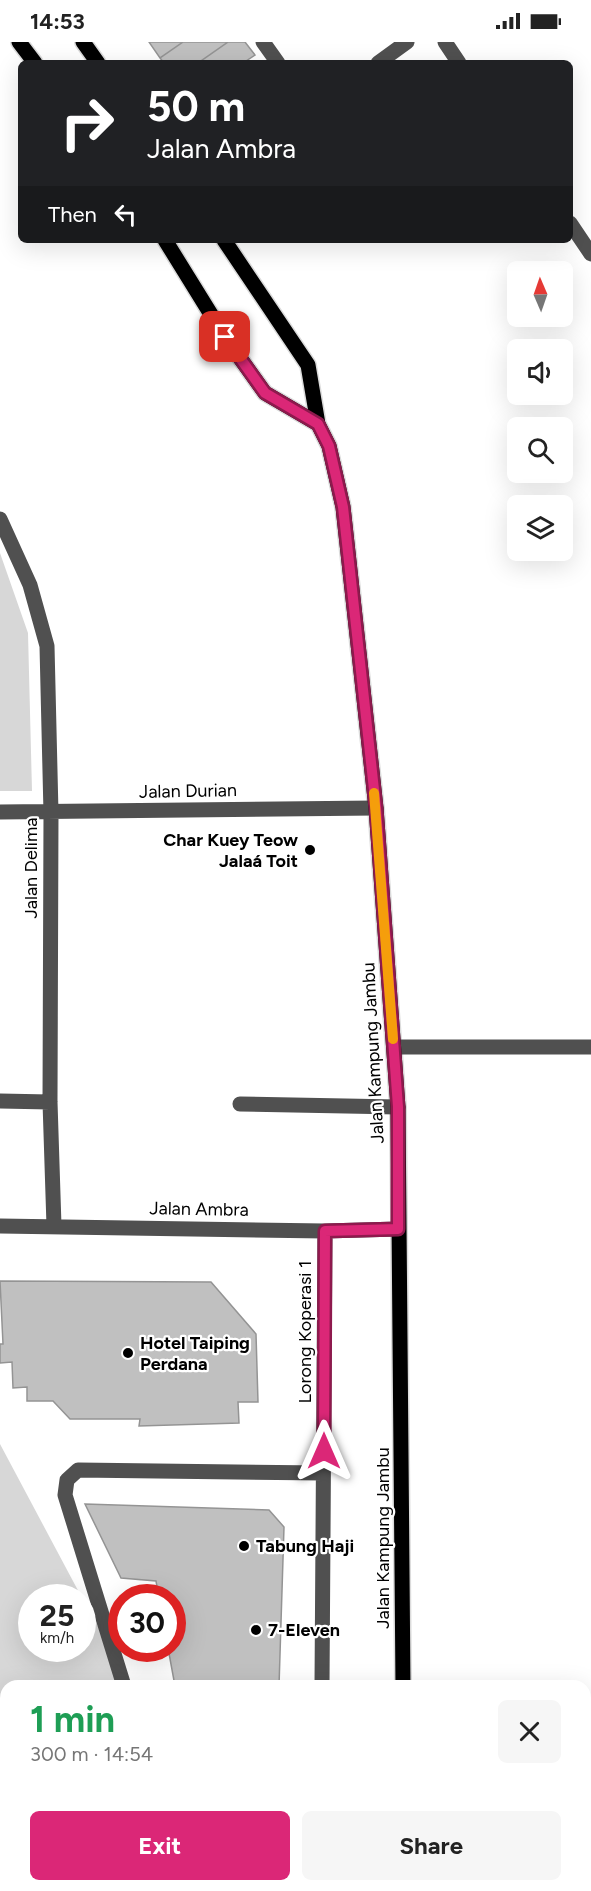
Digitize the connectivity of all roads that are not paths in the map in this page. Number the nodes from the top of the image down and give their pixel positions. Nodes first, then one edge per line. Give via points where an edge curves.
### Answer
1 (19, 42) edge
2 (83, 42) edge
3 (263, 42) edge
4 (407, 42) edge
5 (445, 42) edge
6 (33, 60) edge
7 (96, 60) edge
8 (276, 60) edge
9 (382, 60) edge
10 (457, 60) edge
11 (573, 227) edge
12 (167, 243) edge
13 (226, 243) edge
14 (591, 254) edge
15 (318, 424) junction
16 (0, 519) edge
17 (376, 808) junction
18 (0, 812) edge
19 (51, 813) junction
20 (394, 1047) junction
21 (591, 1047) edge
22 (0, 1101) edge
23 (50, 1102) junction
24 (240, 1104) dead end
25 (398, 1107) junction
26 (0, 1226) edge
27 (54, 1226) junction
28 (398, 1229) junction
29 (325, 1231) junction
30 (323, 1473) junction
31 (122, 1680) edge
32 (322, 1680) edge
33 (403, 1680) edge

1 - 6 main road
2 - 7 main road
3 - 8 street
4 - 9 street
5 - 10 street
11 - 14 street
12 - 15 main road via 265,393
13 - 15 main road, Jalan Kampung Jambu via 308,366
15 - 17 main road, Jalan Kampung Jambu via 329,446 343,507
16 - 19 street, Jalan Delima via 30,585 47,646
17 - 19 street, Jalan Durian
17 - 20 main road, Jalan Kampung Jambu
18 - 19 street, Jalan Durian
19 - 23 street, Jalan Delima
20 - 21 street
20 - 25 main road, Jalan Kampung Jambu
22 - 23 street
23 - 27 street, Jalan Delima
24 - 25 street
25 - 28 main road, Jalan Kampung Jambu
26 - 27 street, Jalan Ambra
27 - 29 street, Jalan Ambra
28 - 29 street, Jalan Ambra
28 - 33 main road, Jalan Kampung Jambu
29 - 30 street, Lorong Koperasi 1
30 - 31 street via 78,1470 67,1480 65,1495
30 - 32 street, Lorong Koperasi 1

